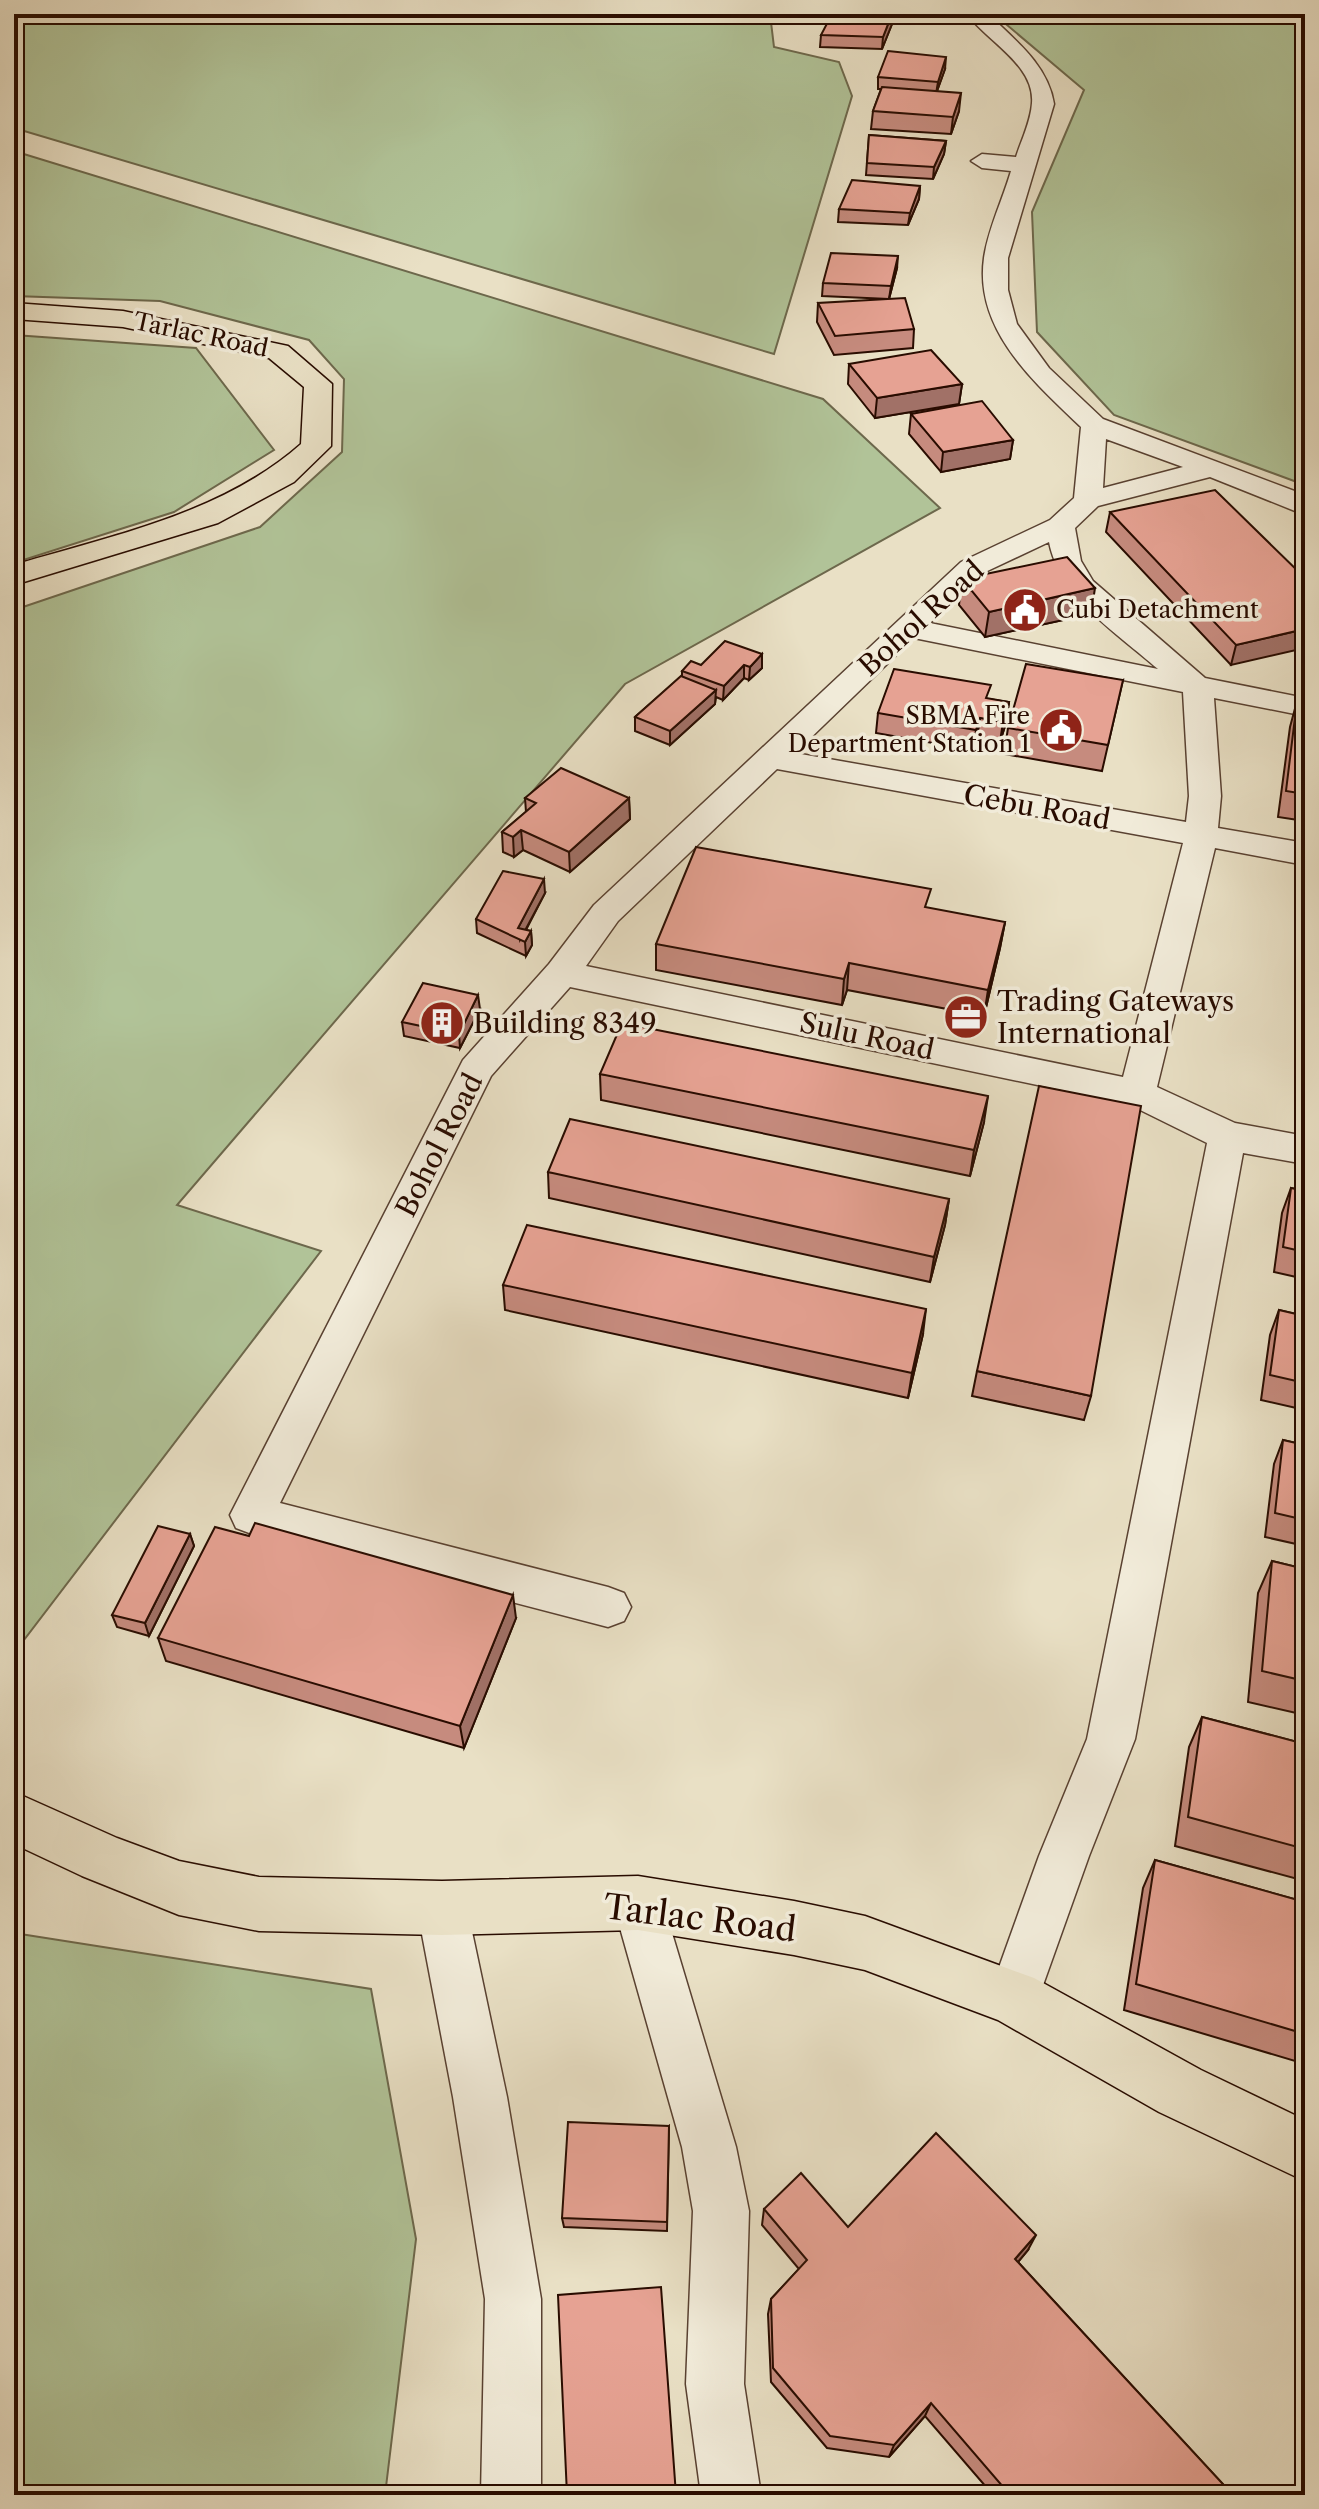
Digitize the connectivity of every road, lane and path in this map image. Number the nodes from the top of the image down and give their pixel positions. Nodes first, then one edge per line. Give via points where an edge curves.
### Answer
1 (977, 14) edge
2 (982, 161) dead end
3 (1024, 165) junction
4 (14, 311) edge
5 (1094, 425) junction
6 (1212, 468) junction
7 (1088, 500) junction
8 (1305, 507) edge
9 (1060, 526) junction
10 (14, 575) edge
11 (907, 628) junction
12 (1198, 688) junction
13 (1305, 707) edge
14 (770, 758) junction
15 (1201, 837) junction
16 (1305, 854) edge
17 (562, 973) junction
18 (1137, 1093) junction
19 (1227, 1136) junction
20 (1305, 1150) edge
21 (608, 1607) dead end
22 (14, 1817) edge
23 (638, 1903) junction
24 (442, 1908) junction
25 (1014, 1998) junction
26 (1305, 2151) edge
27 (734, 2492) edge
28 (511, 2495) edge

1 - 3 street via 1034,74 1043,91
2 - 3 street
3 - 5 street via 996,258 996,290 1005,325 1040,373
4 - 10 main road, Tarlac Road via 123,319 278,352 318,384 316,446 283,476 207,516
5 - 6 street
5 - 7 street
6 - 7 street, Bohol Road
6 - 8 street
7 - 9 street, Bohol Road
9 - 11 street, Bohol Road via 971,568
9 - 12 street via 1067,561 1082,586
11 - 12 street
11 - 14 street, Bohol Road
12 - 13 street
12 - 15 street via 1205,796
14 - 15 street, Cebu Road
14 - 17 street, Bohol Road via 606,913
15 - 16 street, Cebu Road
15 - 18 street
17 - 18 street, Sulu Road
17 - 21 street, Bohol Road via 476,1069 252,1515
18 - 19 street, Sulu Road
19 - 20 street, Sulu Road
19 - 25 street via 1111,1739
22 - 24 main road, Tarlac Road via 179,1888 259,1904
23 - 24 main road, Tarlac Road
23 - 25 main road, Tarlac Road via 865,1943
23 - 27 street via 709,2147 721,2211 715,2384
24 - 28 street via 513,2299
25 - 26 main road, Tarlac Road via 1180,2091

